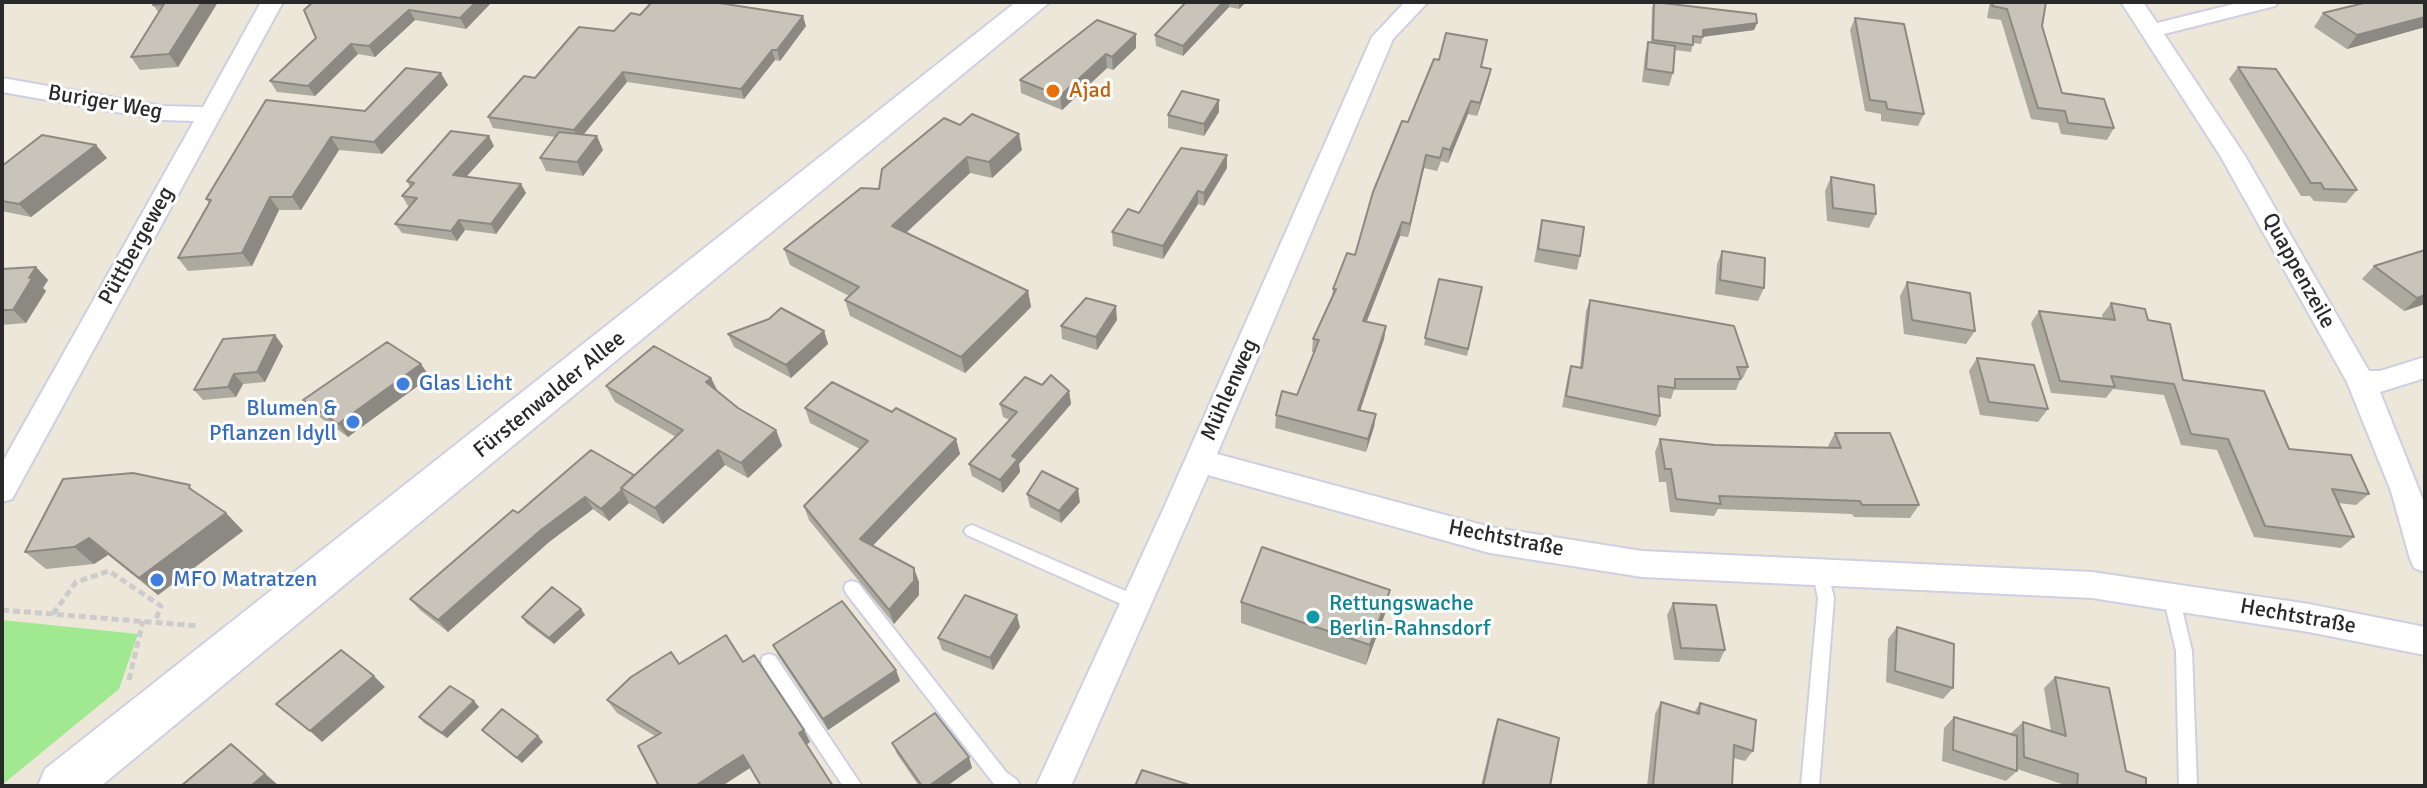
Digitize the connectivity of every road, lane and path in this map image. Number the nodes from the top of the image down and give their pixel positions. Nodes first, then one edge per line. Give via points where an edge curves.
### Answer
1 (272, 2) edge
2 (1035, 2) edge
3 (1417, 2) edge
4 (2132, 2) edge
5 (2268, 2) edge
6 (2152, 31) junction
7 (2, 85) edge
8 (209, 114) junction
9 (2425, 367) edge
10 (2361, 381) junction
11 (1199, 461) junction
12 (2, 490) edge
13 (972, 531) dead end
14 (2425, 559) edge
15 (1821, 574) junction
16 (852, 588) edge
17 (2171, 596) junction
18 (1136, 603) junction
19 (2, 610) edge
20 (53, 614) junction
21 (143, 621) junction
22 (155, 622) junction
23 (2425, 641) edge
24 (240, 645) junction
25 (769, 661) dead end
26 (127, 687) dead end
27 (63, 786) edge
28 (853, 786) edge
29 (1011, 786) edge
30 (1053, 786) edge
31 (1810, 786) edge
32 (2188, 786) edge

1 - 8 street, Püttbergeweg
2 - 24 main road, Fürstenwalder Allee
3 - 11 street, Mühlenweg via 1383,37
4 - 6 street, Quappenzeile
5 - 6 street
6 - 10 street, Quappenzeile via 2233,156
7 - 8 street, Buriger Weg via 162,113
8 - 12 street, Püttbergeweg
9 - 10 street via 2381,382
10 - 14 street, Quappenzeile via 2406,491
11 - 15 street, Hechtstraße via 1490,540 1642,564
11 - 18 street, Mühlenweg
13 - 18 lane
15 - 17 street, Hechtstraße via 2092,585
15 - 31 lane via 1826,598
16 - 29 lane
17 - 23 street, Hechtstraße
17 - 32 lane via 2184,651
18 - 30 street, Mühlenweg
19 - 20 path
20 - 21 path
20 - 22 path via 76,582 109,571 161,606
21 - 22 path
21 - 26 path
22 - 24 path via 203,627
24 - 27 main road, Fürstenwalder Allee
25 - 28 lane

